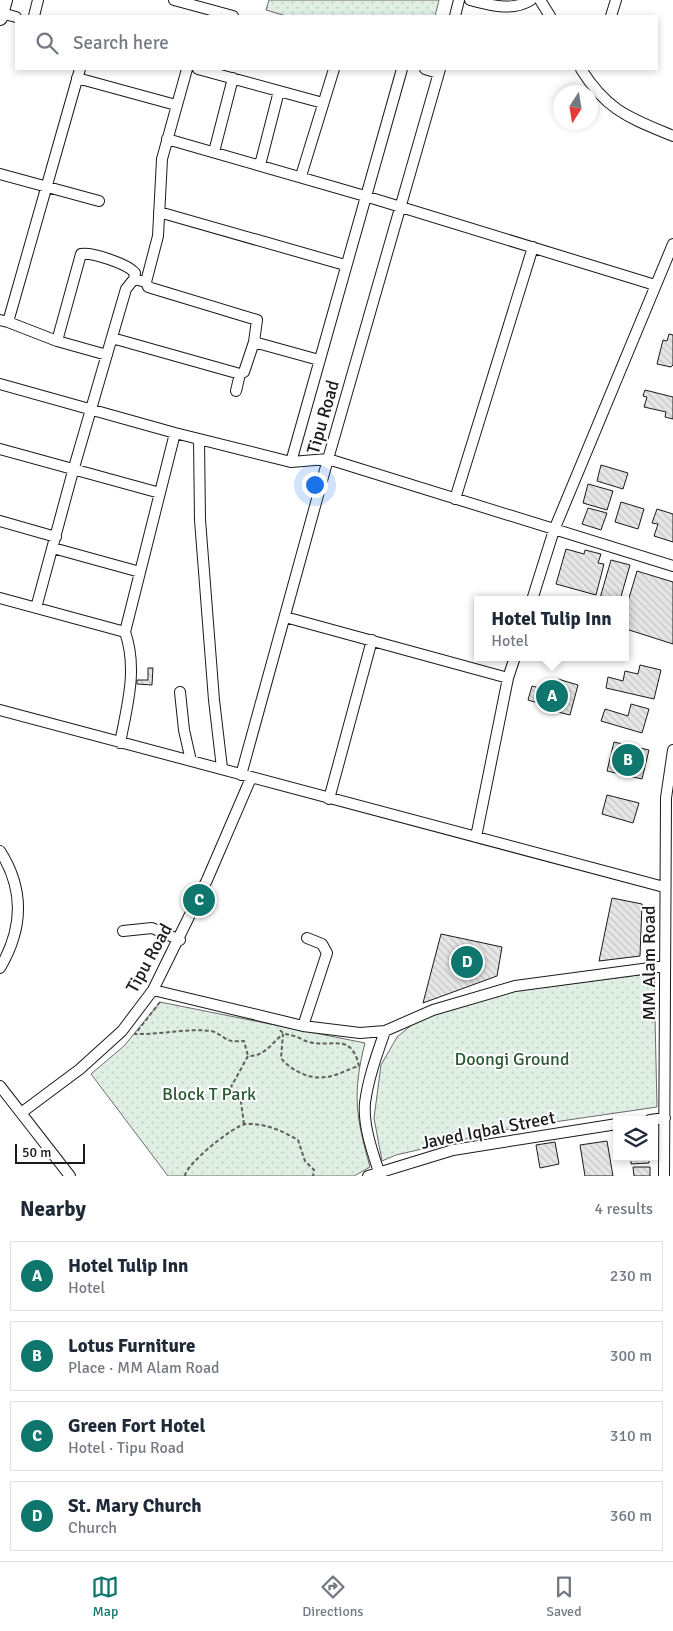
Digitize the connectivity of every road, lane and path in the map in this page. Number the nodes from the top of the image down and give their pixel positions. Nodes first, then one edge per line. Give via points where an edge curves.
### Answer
1 (38, 0) edge
2 (174, 0) edge
3 (459, 0) edge
4 (470, 0) edge
5 (531, 0) edge
6 (540, 0) edge
7 (616, 0) edge
8 (205, 8) edge
9 (2, 10) edge
10 (34, 15) edge
11 (230, 15) edge
12 (455, 15) edge
13 (549, 15) edge
14 (611, 15) edge
15 (15, 16) edge
16 (187, 70) edge
17 (202, 70) edge
18 (334, 70) edge
19 (402, 70) edge
20 (582, 70) edge
21 (439, 71) edge
22 (79, 73) edge
23 (233, 78) junction
24 (280, 91) junction
25 (324, 102) junction
26 (176, 105) junction
27 (673, 136) edge
28 (167, 139) junction
29 (214, 152) junction
30 (260, 165) junction
31 (0, 174) edge
32 (301, 176) junction
33 (46, 186) junction
34 (366, 196) junction
35 (99, 201) dead end
36 (401, 207) junction
37 (159, 212) junction
38 (673, 244) edge
39 (533, 247) junction
40 (346, 265) junction
41 (134, 279) junction
42 (146, 282) junction
43 (655, 285) junction
44 (4, 321) edge
45 (112, 338) junction
46 (57, 341) junction
47 (254, 342) junction
48 (107, 355) junction
49 (320, 360) junction
50 (240, 374) junction
51 (0, 384) edge
52 (236, 391) dead end
53 (91, 409) junction
54 (176, 432) junction
55 (199, 439) junction
56 (0, 449) edge
57 (328, 459) junction
58 (290, 462) junction
59 (73, 471) junction
60 (160, 493) junction
61 (455, 499) junction
62 (0, 522) edge
63 (554, 530) junction
64 (56, 537) junction
65 (53, 548) junction
66 (673, 566) edge
67 (140, 572) junction
68 (533, 596) edge
69 (0, 598) edge
70 (36, 608) junction
71 (285, 617) junction
72 (125, 632) junction
73 (372, 640) junction
74 (514, 661) edge
75 (508, 678) junction
76 (180, 692) dead end
77 (0, 710) edge
78 (120, 743) junction
79 (673, 750) edge
80 (191, 761) junction
81 (222, 768) junction
82 (246, 776) junction
83 (328, 799) junction
84 (476, 837) junction
85 (0, 851) edge
86 (664, 887) junction
87 (123, 931) dead end
88 (307, 938) dead end
89 (180, 940) junction
90 (665, 966) junction
91 (0, 968) edge
92 (153, 990) junction
93 (160, 1002) dead end
94 (303, 1026) junction
95 (385, 1031) junction
96 (283, 1034) junction
97 (248, 1056) junction
98 (0, 1086) edge
99 (20, 1113) junction
100 (665, 1118) junction
101 (658, 1119) edge
102 (244, 1124) junction
103 (613, 1125) edge
104 (379, 1172) junction
105 (70, 1176) edge
106 (185, 1176) edge
107 (314, 1176) edge
108 (368, 1176) edge
109 (664, 1176) edge

1 - 10 street
2 - 8 street
3 - 12 street
4 - 5 street via 491,6 513,7
6 - 13 street
7 - 14 street
8 - 11 street
9 - 15 street
16 - 26 street
17 - 23 street
18 - 25 street
19 - 34 street
20 - 27 street via 593,88 611,106
21 - 36 street, Tipu Road
22 - 26 street
22 - 33 street
23 - 24 street
23 - 29 street
24 - 25 street
24 - 30 street
25 - 32 street
26 - 28 street
28 - 29 street
28 - 37 street via 161,166
29 - 30 street
30 - 32 street
31 - 33 street
32 - 34 street
33 - 35 street
33 - 44 street
34 - 36 street
34 - 40 street
36 - 39 street
36 - 57 street, Tipu Road
37 - 40 street
37 - 42 street via 158,236
38 - 43 street
39 - 43 street
39 - 61 street
40 - 49 street
41 - 42 street
41 - 45 street via 126,289
41 - 46 street via 135,274 127,266 81,254
42 - 47 street via 148,287 257,320
43 - 63 street
44 - 46 street
45 - 48 street
45 - 50 street
46 - 48 street
47 - 49 street
47 - 50 street via 246,369
48 - 53 street
49 - 58 street
50 - 52 street
51 - 53 street
53 - 54 street
53 - 59 street
54 - 55 street
54 - 60 street
55 - 58 street
55 - 81 street via 200,520
56 - 59 street
57 - 58 street
57 - 61 street
57 - 71 street, Tipu Road
59 - 60 street
59 - 64 street
60 - 67 street
61 - 63 street
62 - 64 street
63 - 66 street
63 - 68 street
64 - 65 street
65 - 67 street
65 - 70 street
67 - 72 street
69 - 70 street
70 - 72 street
71 - 73 street
71 - 82 street, Tipu Road
72 - 78 street via 132,668
73 - 75 street
73 - 83 street
74 - 75 street
75 - 84 street
76 - 80 street
77 - 78 street
78 - 80 street
79 - 86 street, MM Alam Road via 666,798
80 - 81 street
81 - 82 street
82 - 83 street
82 - 89 street, Tipu Road via 246,794
83 - 84 street
84 - 86 street
85 - 91 street via 12,869 18,893 12,948
86 - 90 street, MM Alam Road
87 - 89 street via 152,928
88 - 94 street via 322,944 327,953
89 - 92 street, Tipu Road
90 - 95 street via 515,986 433,1010
90 - 100 street, MM Alam Road
92 - 94 street
92 - 99 street, Tipu Road via 122,1032 80,1069
93 - 97 path via 135,1034 189,1029 211,1031 230,1040 244,1041
94 - 95 street via 360,1033
95 - 104 street via 365,1104 370,1145
96 - 96 path via 281,1058 303,1074 326,1077 359,1066 351,1047 339,1042 308,1042
96 - 97 path via 265,1052 256,1057
97 - 102 path via 231,1087 241,1102
98 - 99 street
99 - 105 street
100 - 101 street
100 - 109 street, MM Alam Road
102 - 106 path via 229,1132 190,1165
102 - 107 path via 265,1125 298,1140
103 - 104 street, Javed Iqbal Street via 453,1150
104 - 108 street, Javed Iqbal Street

